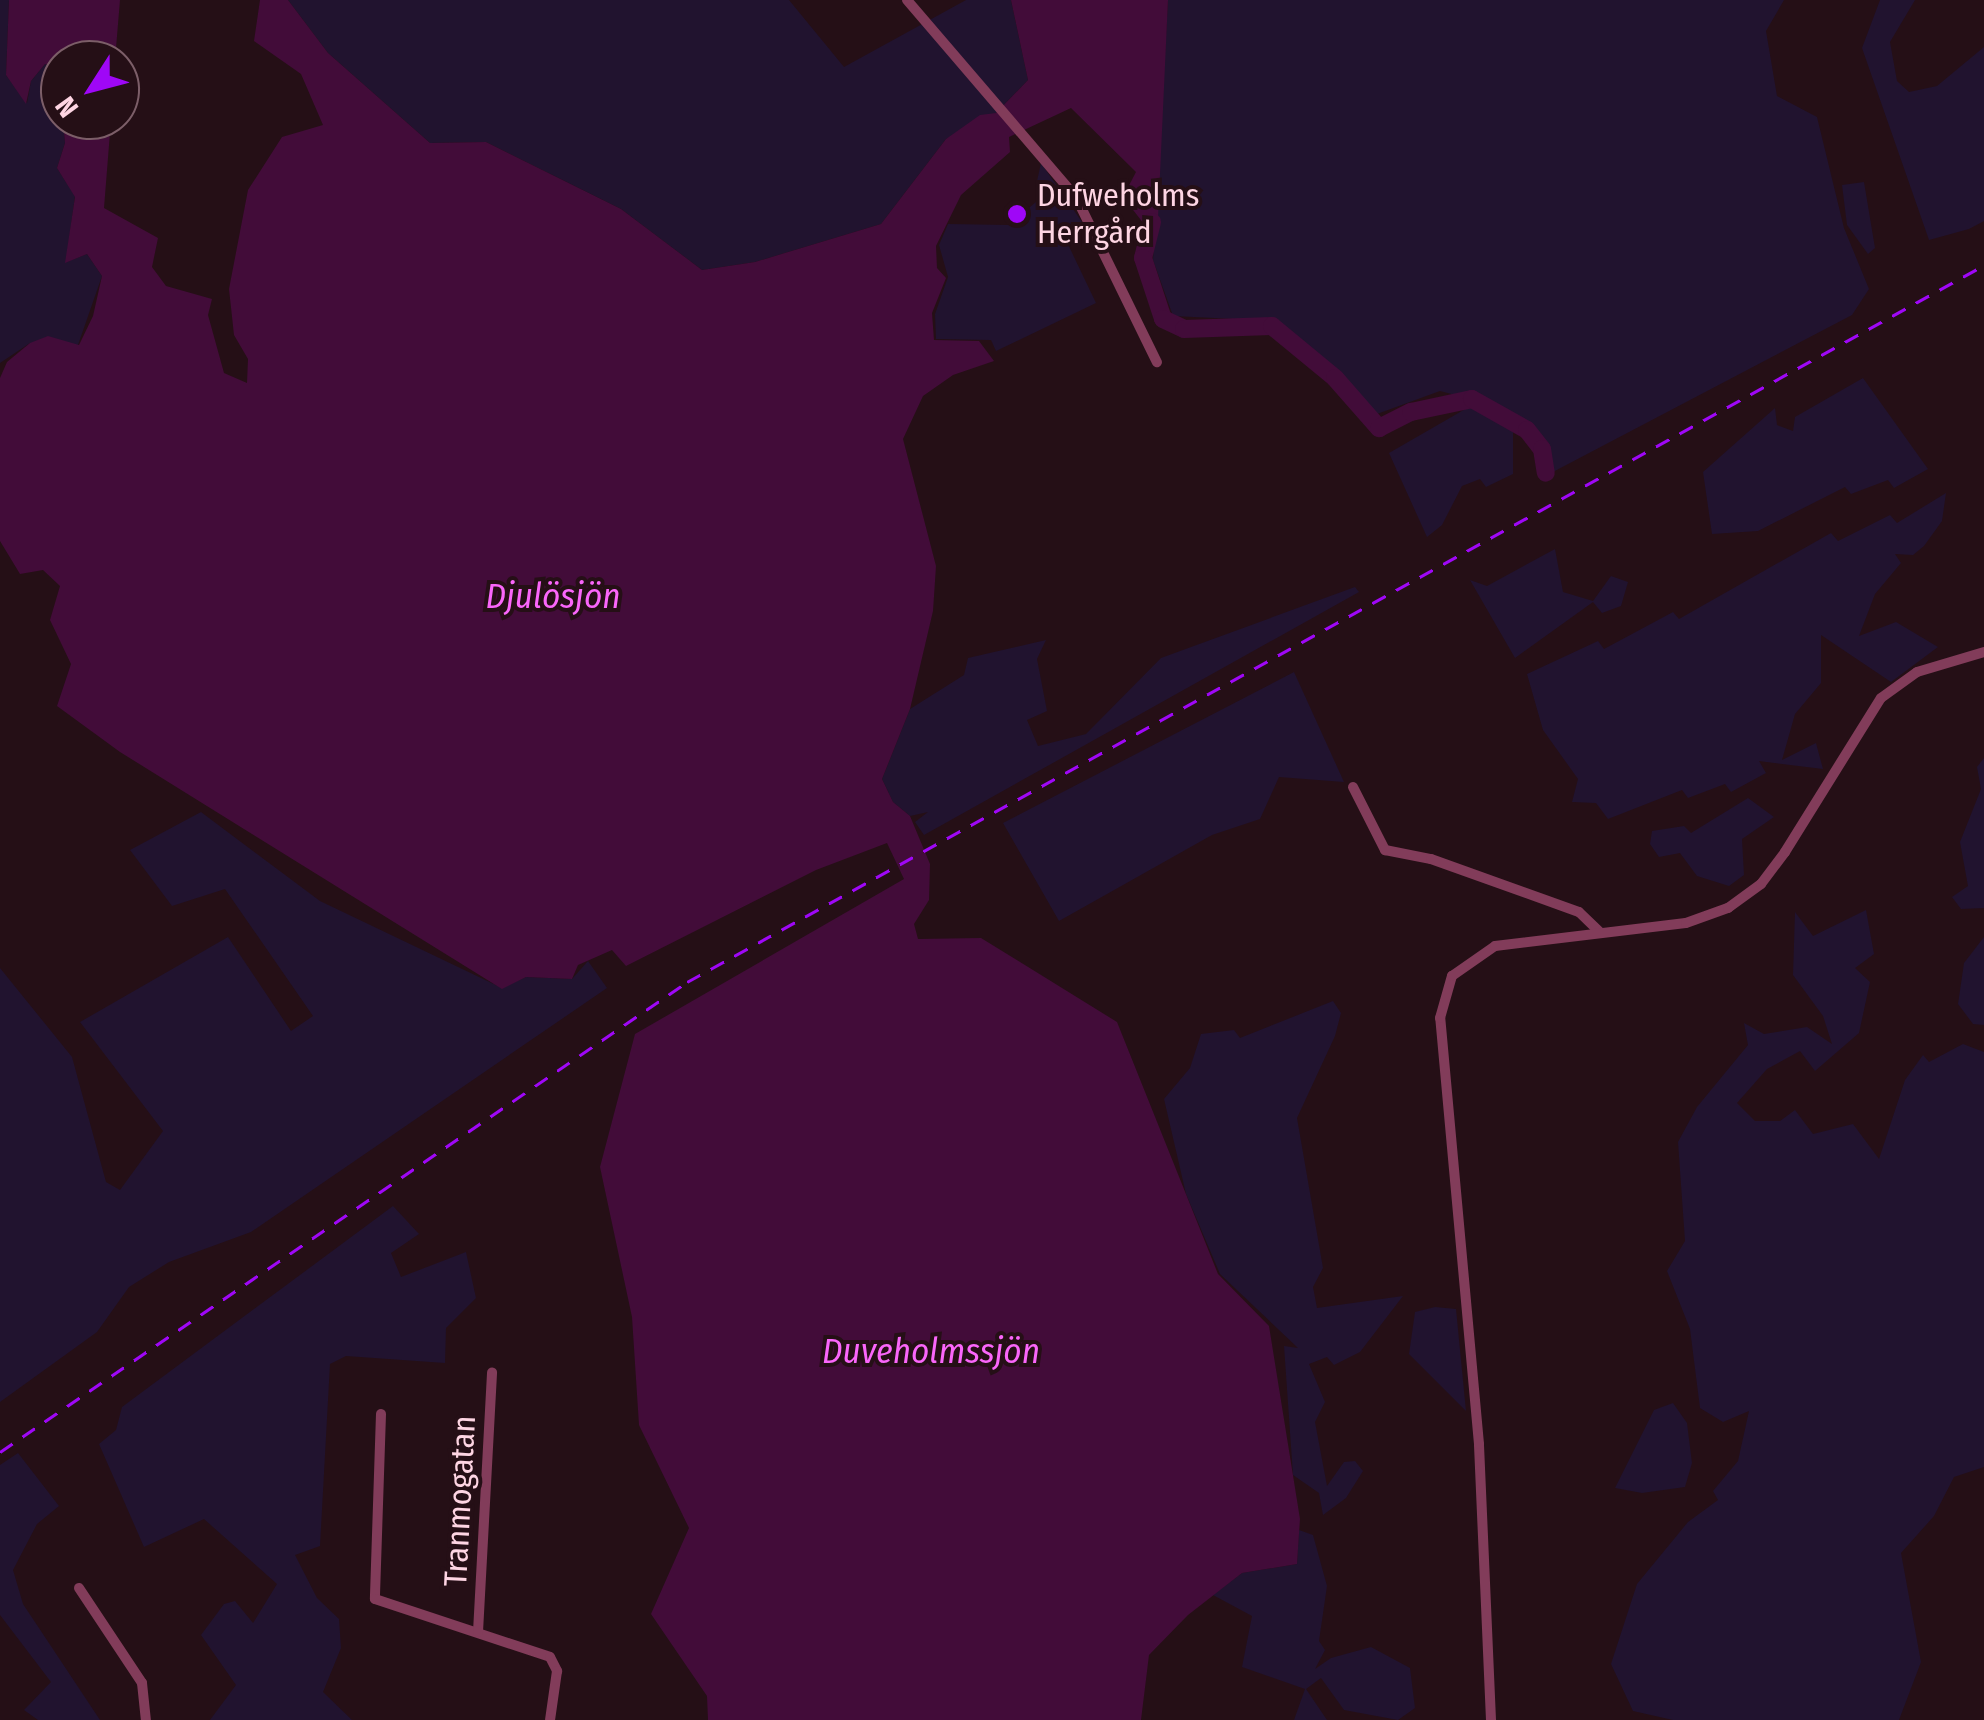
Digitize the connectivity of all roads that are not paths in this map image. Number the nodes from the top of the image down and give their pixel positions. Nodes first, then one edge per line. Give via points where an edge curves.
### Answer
1 (907, 0) edge
2 (1157, 362) dead end
3 (1984, 652) edge
4 (1353, 787) dead end
5 (1600, 932) junction
6 (492, 1372) dead end
7 (381, 1414) dead end
8 (79, 1588) dead end
9 (478, 1632) junction
10 (146, 1720) edge
11 (550, 1720) edge
12 (1491, 1720) edge

1 - 2 street via 1076,198
3 - 5 street via 1917,672 1880,698 1784,852 1748,896 1686,923
4 - 5 street via 1385,850 1432,859 1579,912
5 - 12 street via 1486,951 1452,976 1442,1002 1479,1444
6 - 9 street, Tranmogatan
7 - 9 street via 375,1599
8 - 10 street via 142,1684
9 - 11 street via 556,1662

